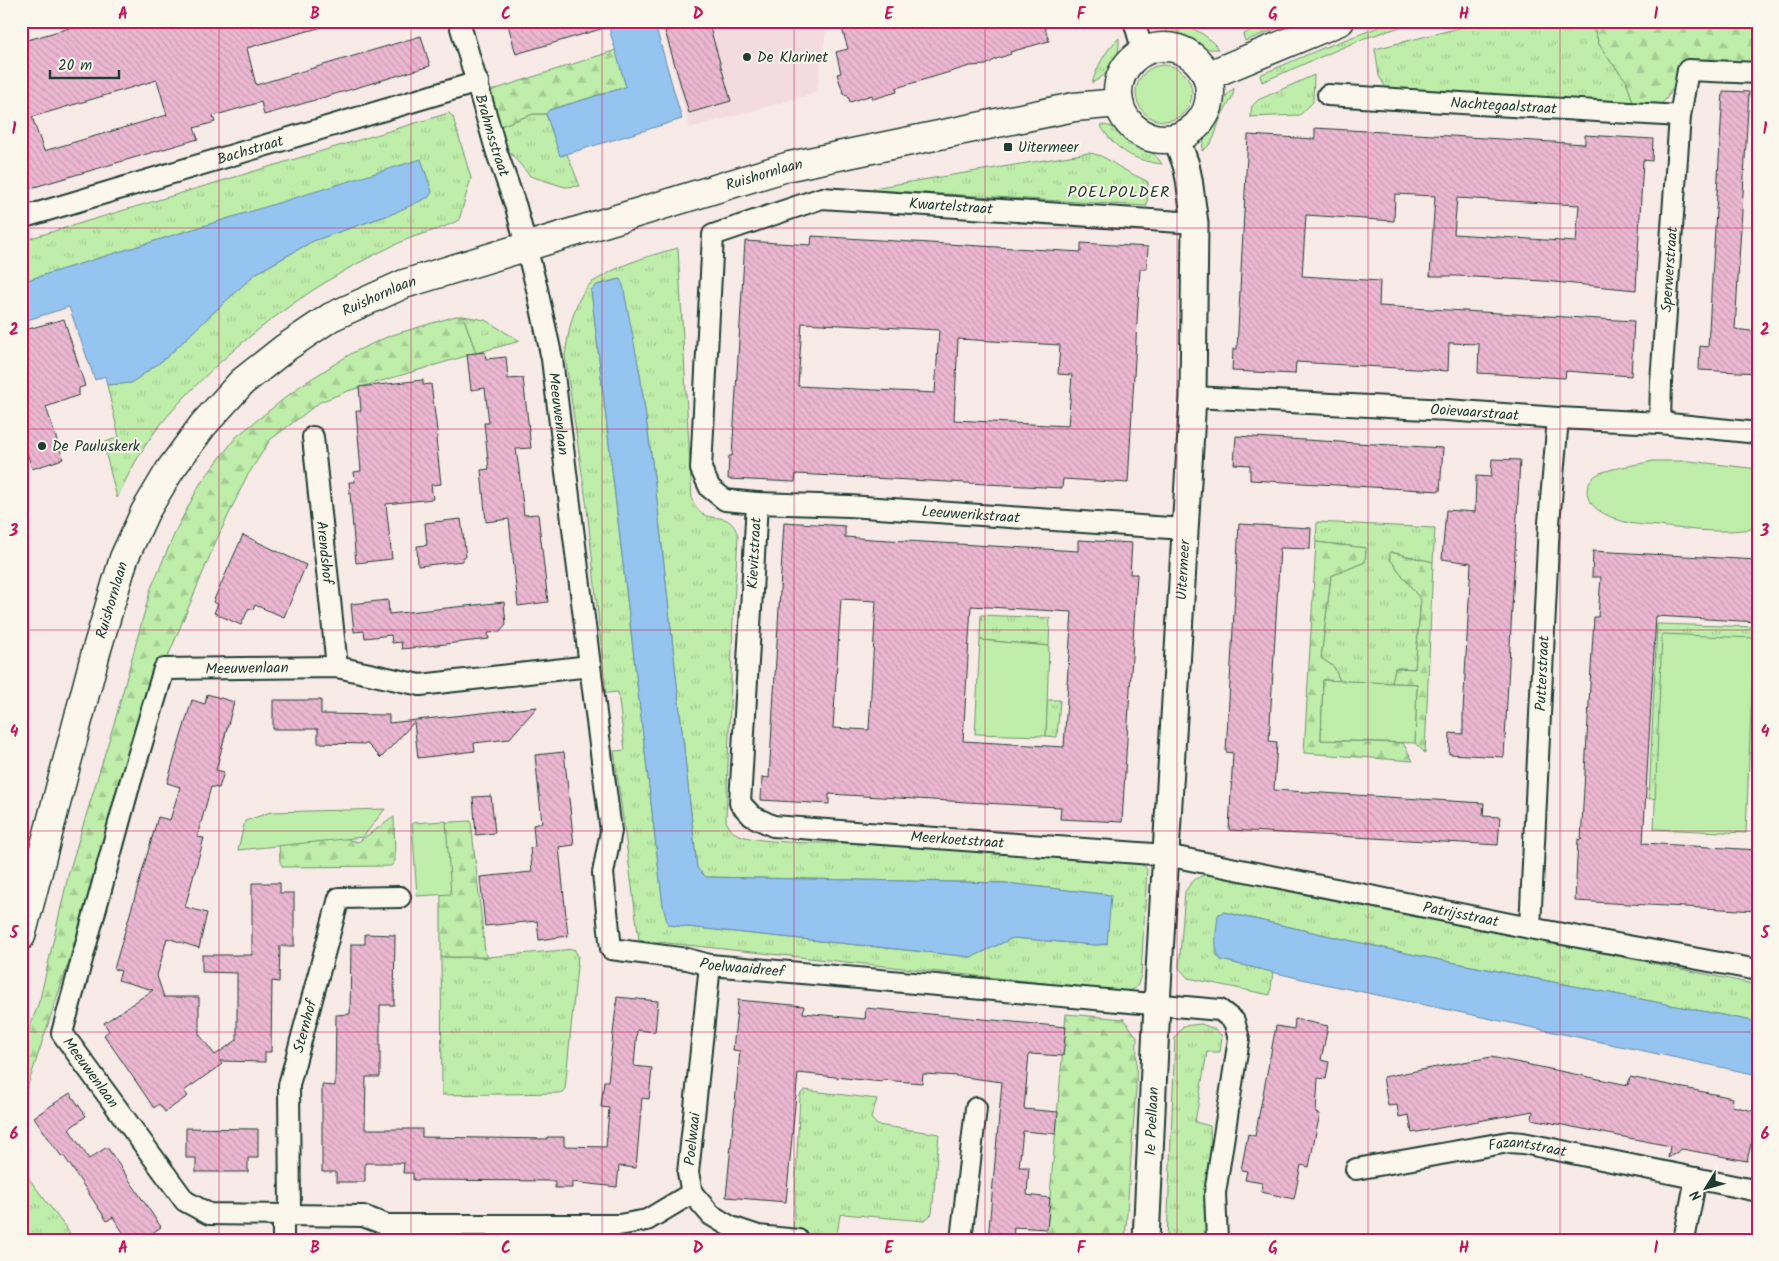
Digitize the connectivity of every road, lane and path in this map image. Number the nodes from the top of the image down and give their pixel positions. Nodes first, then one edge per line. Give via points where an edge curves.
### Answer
1 (459, 21) edge
2 (1134, 21) edge
3 (1340, 21) edge
4 (1143, 52) junction
5 (1758, 73) edge
6 (1207, 76) junction
7 (478, 82) junction
8 (1328, 95) dead end
9 (1119, 103) junction
10 (1680, 116) junction
11 (1176, 137) junction
12 (21, 218) edge
13 (1195, 223) junction
14 (713, 235) joint
15 (526, 247) junction
16 (1193, 397) junction
17 (1558, 418) junction
18 (1660, 423) junction
19 (1758, 433) edge
20 (313, 437) dead end
21 (757, 503) junction
22 (1184, 529) junction
23 (590, 666) junction
24 (337, 667) junction
25 (752, 816) joint
26 (1166, 856) junction
27 (400, 897) dead end
28 (1530, 928) junction
29 (21, 936) edge
30 (710, 965) junction
31 (1758, 970) edge
32 (1157, 1004) junction
33 (976, 1108) dead end
34 (1356, 1168) dead end
35 (1696, 1178) junction
36 (1758, 1191) edge
37 (692, 1193) junction
38 (286, 1216) junction
39 (283, 1240) edge
40 (798, 1240) edge
41 (962, 1240) edge
42 (1146, 1240) edge
43 (1217, 1240) edge
44 (1684, 1240) edge

1 - 7 street, Brahmsstraat
2 - 4 street
3 - 6 main road
4 - 6 main road via 1165,47 1180,50 1194,57
4 - 9 main road via 1133,58 1122,73 1118,85
5 - 10 street, Sperwerstraat via 1688,70
6 - 11 main road via 1210,99 1205,114 1190,131
7 - 12 street, Bachstraat
7 - 15 street, Brahmsstraat
8 - 10 street, Nachtegaalstraat
9 - 11 main road via 1127,120 1140,132 1158,138
9 - 15 main road, Ruishornlaan via 1074,107 790,166
10 - 18 street, Sperwerstraat
11 - 13 street, Uitermeer via 1188,172
13 - 14 street, Kwartelstraat via 822,198
13 - 16 street, Uitermeer
14 - 21 street, Kievitstraat via 701,469 710,488 724,500
15 - 23 street, Meeuwenlaan via 552,359
15 - 29 main road, Ruishornlaan via 404,284 331,317 242,382 203,425 170,470 145,512 124,558
16 - 17 street, Ooievaarstraat
16 - 22 street, Uitermeer
17 - 18 street, Ooievaarstraat
17 - 28 street, Putterstraat via 1549,523
18 - 19 street, Ooievaarstraat
20 - 24 street, Arendshof
21 - 22 street, Leeuwerikstraat via 848,506
21 - 25 street, Kievitstraat via 740,803
22 - 26 street, Uitermeer
23 - 24 street, Meeuwenlaan via 420,685
23 - 30 street, Poelwaaidreef via 611,831 603,873 612,949
24 - 38 street, Meeuwenlaan via 164,669 62,1033 184,1201 209,1214
25 - 26 street, Meerkoetstraat via 773,826
26 - 28 street, Patrijsstraat
26 - 32 street, Uitermeer
27 - 38 street, Sternhof via 339,898 289,1085
28 - 31 street, Patrijsstraat
30 - 32 street, Poelwaaidreef
30 - 37 street, Poelwaai via 688,1173
32 - 42 street, 1e Poellaan
32 - 43 street via 1220,1010 1234,1021 1239,1039 1215,1193
33 - 41 street
34 - 35 street, Fazantstraat via 1523,1142
35 - 36 street, Fazantstraat
35 - 44 street
37 - 38 street, Meeuwenlaan via 647,1220 609,1226 398,1225 363,1216
37 - 40 street via 711,1216 731,1228 758,1236
38 - 39 street

